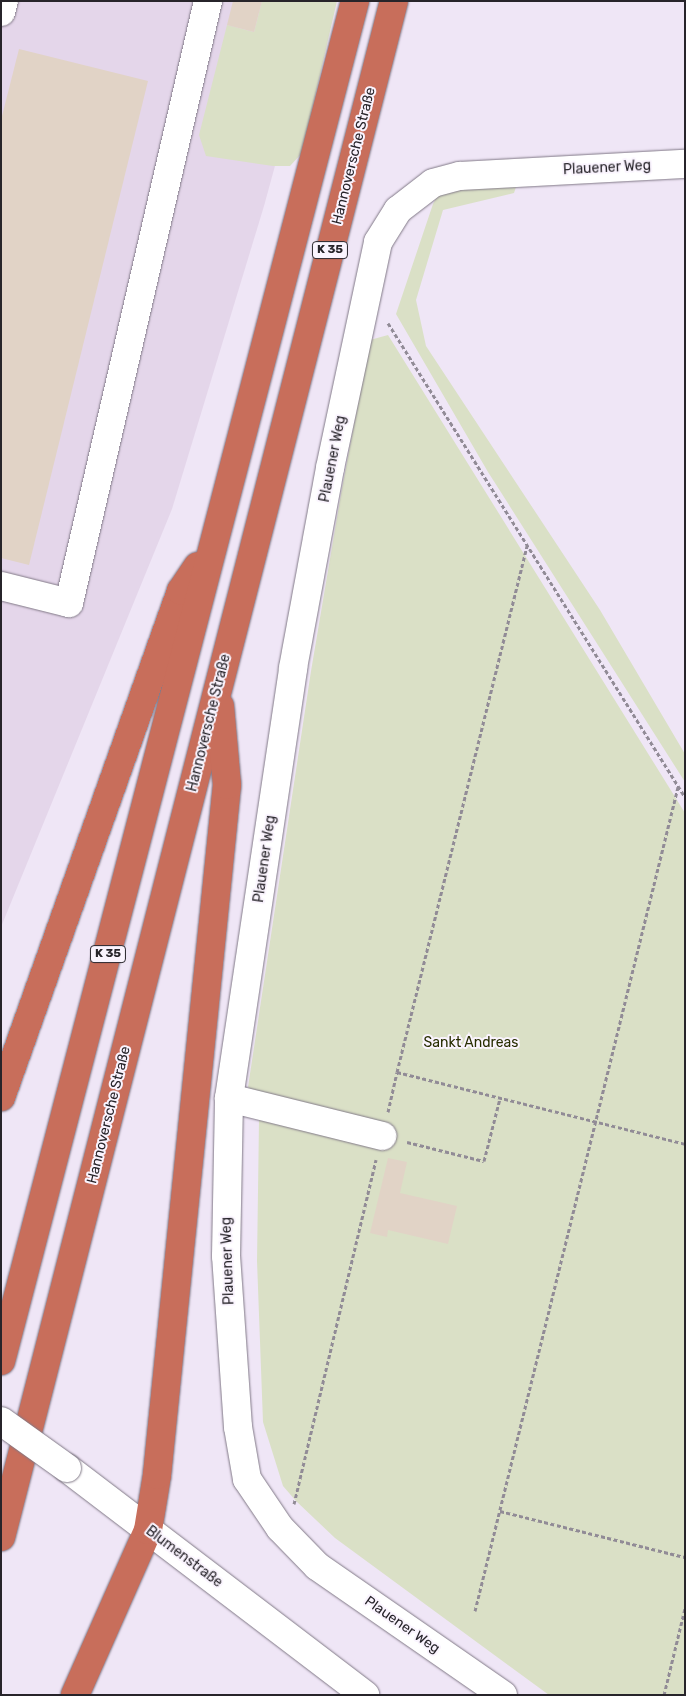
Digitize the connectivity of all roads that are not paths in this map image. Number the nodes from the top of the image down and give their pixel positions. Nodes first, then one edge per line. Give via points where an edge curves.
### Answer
1 (4, 1) edge
2 (208, 1) edge
3 (355, 1) edge
4 (394, 1) edge
5 (1, 12) edge
6 (685, 164) edge
7 (212, 546) junction
8 (1, 586) edge
9 (218, 687) junction
10 (1, 1097) edge
11 (229, 1098) junction
12 (382, 1136) road end
13 (1, 1361) edge
14 (1, 1421) edge
15 (148, 1530) junction
16 (1, 1537) edge
17 (75, 1695) edge
18 (366, 1695) edge
19 (503, 1695) edge

1 - 5 street
2 - 8 street via 69,603
3 - 7 highway, K 35
4 - 9 highway, Hannoversche Straße / K 35
6 - 11 street, Plauener Weg via 460,176 432,183 398,210 378,242 330,468 293,668
7 - 10 highway via 182,591
7 - 13 highway, K 35
9 - 15 highway via 227,785 157,1475
9 - 16 highway, Hannoversche Straße / K 35
11 - 12 street
11 - 19 street, Plauener Weg via 226,1256 238,1427 246,1479 280,1528 318,1566
14 - 15 street, Blumenstraße, bridge
15 - 17 highway
15 - 18 street, Blumenstraße

